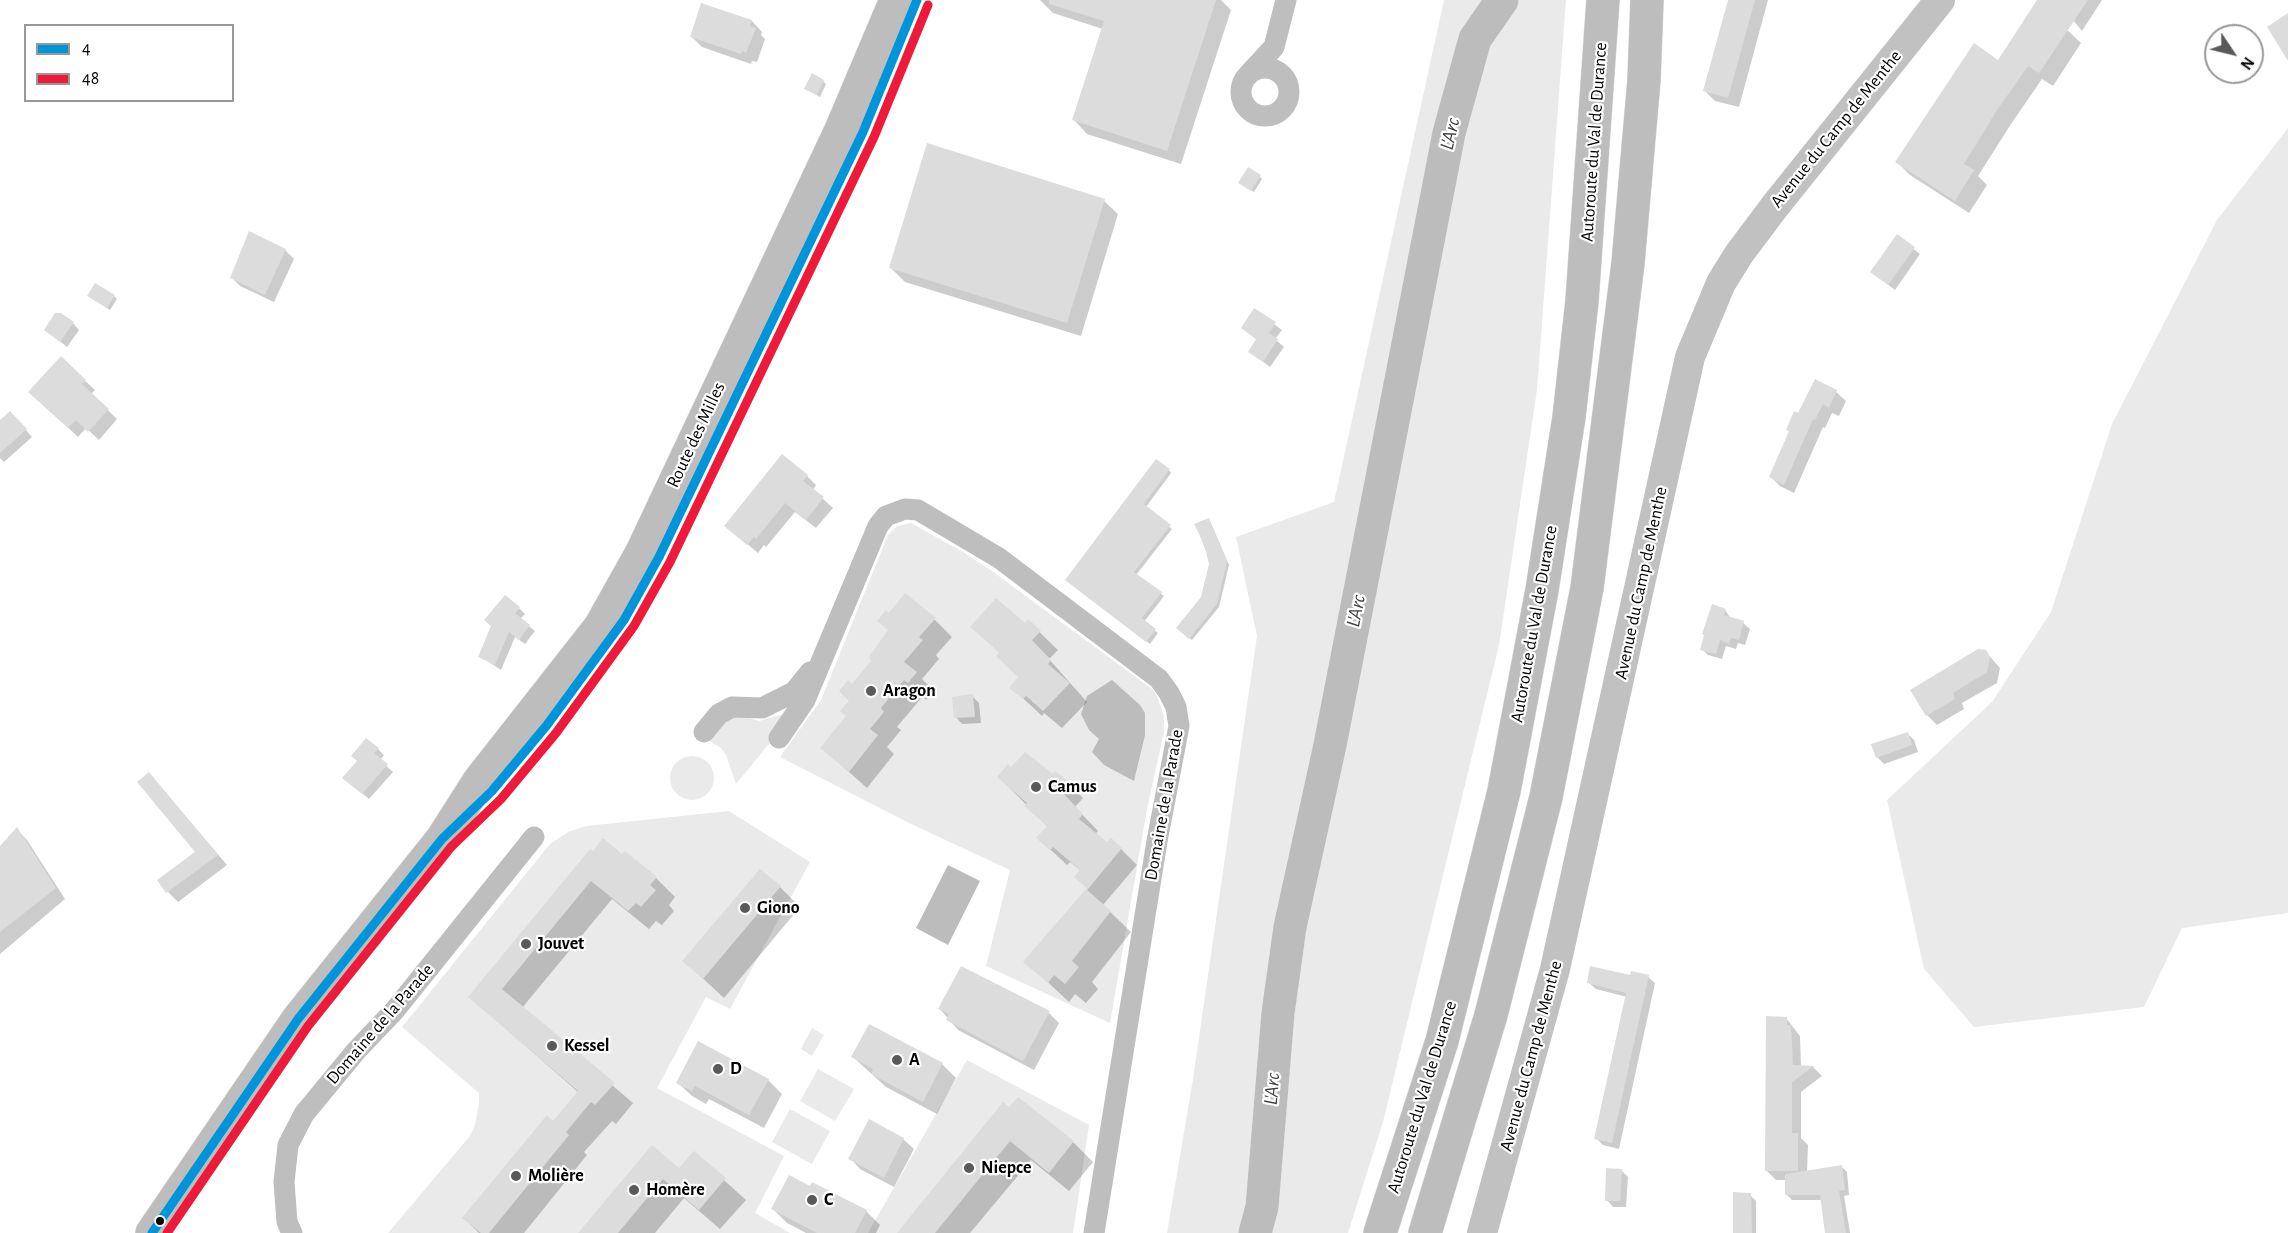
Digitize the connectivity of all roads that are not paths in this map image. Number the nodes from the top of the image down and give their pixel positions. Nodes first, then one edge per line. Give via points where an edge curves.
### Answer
1 (896, 0) edge
2 (917, 0) edge
3 (1287, 0) edge
4 (1603, 0) edge
5 (1647, 0) edge
6 (1940, 0) edge
7 (1274, 47) junction
8 (1284, 77) junction
9 (1245, 79) junction
10 (824, 656) junction
11 (704, 732) dead end
12 (779, 738) dead end
13 (534, 837) dead end
14 (442, 839) junction
15 (152, 1233) edge
16 (292, 1233) edge
17 (1094, 1233) edge
18 (1380, 1233) edge
19 (1425, 1233) edge
20 (1482, 1233) edge

1 - 14 main road, Route des Milles via 841,130 642,552 600,627 479,781
2 - 14 main road, Route des Milles via 863,132 659,557 624,620 582,680 492,791
3 - 7 street
4 - 18 main road, Autoroute du Val de Durance via 1582,301 1569,417 1542,590 1504,791 1442,1041
5 - 19 main road via 1628,263 1587,588 1546,797 1491,1015
6 - 20 main road, Avenue du Camp de Menthe via 1739,254 1721,283 1690,357 1555,969
7 - 8 street
7 - 9 street
8 - 9 street via 1267,68 1253,71
8 - 9 street via 1288,97 1283,108 1270,116 1250,111 1243,102
10 - 11 street, Domaine de la Parade via 794,692 762,708 732,707 719,714
10 - 12 street, Domaine de la Parade via 805,700
10 - 17 street, Domaine de la Parade via 878,526 896,511 918,510 999,558 1099,632 1159,679 1176,707 1179,726 1149,886
13 - 16 street, Domaine de la Parade via 407,996 304,1114 288,1145 284,1182 287,1222
14 - 15 main road, Route des Milles via 298,1019

